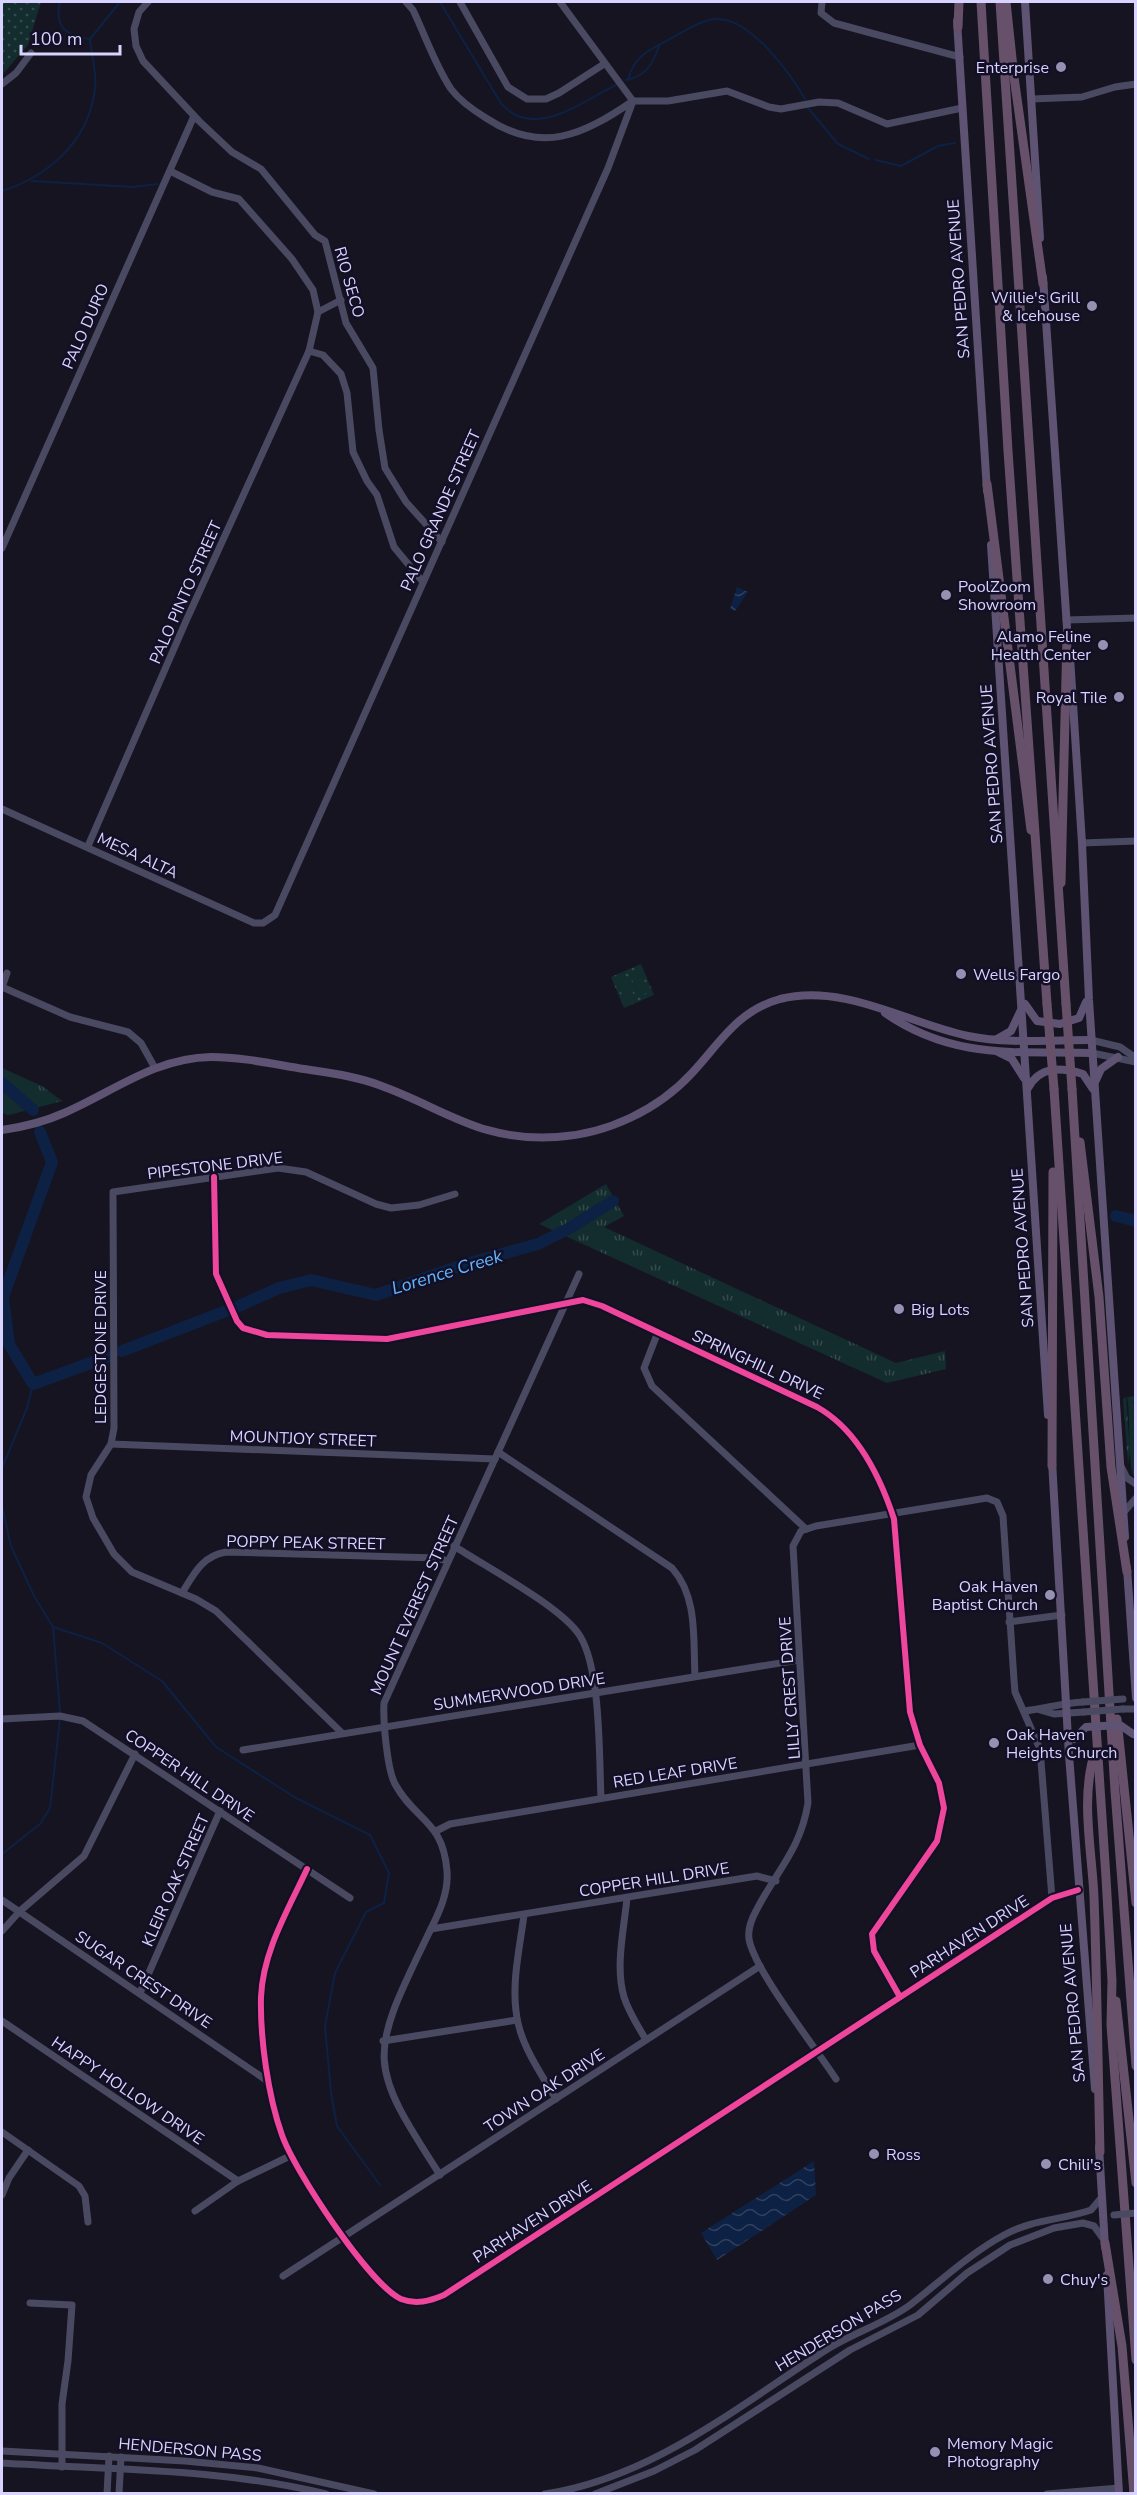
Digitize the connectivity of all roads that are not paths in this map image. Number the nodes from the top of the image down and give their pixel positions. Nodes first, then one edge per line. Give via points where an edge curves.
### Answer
1 (148, 2) edge
2 (406, 2) edge
3 (460, 2) edge
4 (560, 2) edge
5 (822, 2) edge
6 (957, 2) edge
7 (981, 2) edge
8 (999, 2) edge
9 (1006, 2) edge
10 (1025, 2) edge
11 (958, 27) joint
12 (31, 53) dead end
13 (960, 57) junction
14 (604, 64) junction
15 (2, 84) edge
16 (1136, 84) edge
17 (1032, 99) junction
18 (633, 101) junction
19 (962, 108) junction
20 (194, 116) junction
21 (170, 171) junction
22 (1043, 284) junction
23 (341, 300) junction
24 (318, 312) junction
25 (309, 351) junction
26 (987, 484) junction
27 (442, 542) junction
28 (2, 548) edge
29 (423, 582) junction
30 (1136, 618) edge
31 (1066, 620) junction
32 (1067, 635) junction
33 (2, 809) edge
34 (1136, 841) edge
35 (1082, 843) junction
36 (88, 846) junction
37 (1039, 871) junction
38 (1060, 912) junction
39 (263, 923) joint
40 (7, 973) dead end
41 (2, 987) edge
42 (1088, 992) junction
43 (1022, 1002) junction
44 (880, 1010) junction
45 (995, 1039) junction
46 (1024, 1039) junction
47 (1091, 1040) junction
48 (995, 1051) junction
49 (1025, 1052) junction
50 (1092, 1053) junction
51 (1118, 1057) junction
52 (1136, 1060) edge
53 (155, 1068) junction
54 (1095, 1083) junction
55 (1054, 1089) junction
56 (1027, 1090) junction
57 (1096, 1095) junction
58 (1073, 1107) junction
59 (2, 1130) edge
60 (213, 1177) junction
61 (114, 1192) joint
62 (455, 1194) dead end
63 (579, 1275) dead end
64 (567, 1301) junction
65 (658, 1332) junction
66 (111, 1444) junction
67 (496, 1455) junction
68 (1052, 1466) junction
69 (1121, 1467) junction
70 (1136, 1484) edge
71 (1136, 1498) edge
72 (1124, 1512) junction
73 (893, 1513) junction
74 (806, 1528) junction
75 (454, 1546) junction
76 (448, 1561) junction
77 (1127, 1572) junction
78 (182, 1593) junction
79 (1062, 1615) junction
80 (1009, 1622) junction
81 (1109, 1657) junction
82 (800, 1660) junction
83 (695, 1676) junction
84 (594, 1692) junction
85 (1136, 1698) edge
86 (1067, 1703) junction
87 (1136, 1709) edge
88 (1040, 1710) junction
89 (1023, 1711) junction
90 (1067, 1713) junction
91 (2, 1719) edge
92 (386, 1726) junction
93 (342, 1733) junction
94 (1136, 1743) edge
95 (920, 1745) junction
96 (1097, 1747) junction
97 (243, 1750) dead end
98 (135, 1754) junction
99 (1069, 1755) junction
100 (808, 1764) junction
101 (601, 1798) junction
102 (220, 1811) junction
103 (436, 1831) junction
104 (307, 1869) junction
105 (776, 1881) junction
106 (1078, 1890) junction
107 (350, 1898) dead end
108 (627, 1898) junction
109 (1052, 1898) junction
110 (2, 1900) edge
111 (1136, 1903) edge
112 (20, 1911) junction
113 (524, 1915) junction
114 (431, 1929) junction
115 (2, 1931) edge
116 (760, 1966) junction
117 (1112, 1981) junction
118 (140, 1993) junction
119 (900, 1997) junction
120 (517, 2020) junction
121 (2, 2021) edge
122 (646, 2040) junction
123 (383, 2041) junction
124 (818, 2050) junction
125 (1136, 2066) edge
126 (836, 2079) dead end
127 (269, 2082) junction
128 (556, 2099) junction
129 (2, 2132) edge
130 (28, 2150) junction
131 (1100, 2152) junction
132 (290, 2156) junction
133 (440, 2175) junction
134 (238, 2181) junction
135 (1136, 2183) edge
136 (2, 2195) edge
137 (1103, 2195) junction
138 (195, 2211) dead end
139 (1136, 2213) edge
140 (1104, 2215) junction
141 (88, 2222) dead end
142 (344, 2238) junction
143 (1105, 2243) junction
144 (980, 2250) junction
145 (987, 2259) junction
146 (283, 2276) dead end
147 (30, 2303) dead end
148 (1136, 2360) edge
149 (766, 2389) junction
150 (773, 2399) junction
151 (2, 2451) edge
152 (667, 2451) junction
153 (62, 2454) junction
154 (109, 2456) junction
155 (121, 2457) junction
156 (673, 2462) junction
157 (2, 2463) edge
158 (62, 2466) junction
159 (108, 2469) junction
160 (121, 2469) junction
161 (1119, 2491) edge
162 (107, 2493) edge
163 (119, 2493) edge
164 (326, 2493) edge
165 (374, 2493) edge
166 (550, 2493) edge
167 (595, 2493) edge
168 (1047, 2493) edge
169 (1134, 2493) edge

1 - 20 street, RIO SECO via 139,12 134,41 141,56
2 - 18 street via 451,88 470,108 505,130 532,138 567,136
3 - 14 street via 508,87 527,99 546,99
4 - 14 street
5 - 13 street via 821,13 834,23
6 - 11 highway
7 - 37 highway
8 - 38 highway
9 - 22 highway
10 - 17 main road
11 - 13 main road, SAN PEDRO AVENUE
12 - 15 street
13 - 19 main road, SAN PEDRO AVENUE
14 - 18 street
16 - 17 street via 1082,97
17 - 22 main road
18 - 19 street via 668,101 727,91 781,109 838,103 886,124
18 - 27 street, PALO GRANDE STREET via 608,168
19 - 26 main road, SAN PEDRO AVENUE
20 - 21 street, PALO DURO
20 - 23 street, RIO SECO via 232,152 261,169 324,241
21 - 24 street via 204,189 234,196 244,203 308,281
21 - 28 street, PALO DURO
22 - 31 main road
23 - 24 street
23 - 27 street, RIO SECO via 346,323 373,368 385,468 406,502
24 - 25 street
25 - 29 street via 323,355 341,374 347,393 353,452 377,495 394,546
25 - 36 street, PALO PINTO STREET
26 - 37 highway
26 - 43 main road, SAN PEDRO AVENUE
27 - 29 street, PALO GRANDE STREET
29 - 39 street, PALO GRANDE STREET via 280,908
30 - 31 street
31 - 32 main road
32 - 35 main road
32 - 38 highway
33 - 36 street, MESA ALTA
34 - 35 street
35 - 42 main road
36 - 39 street, MESA ALTA
37 - 55 highway, bridge
38 - 58 highway, bridge
40 - 41 street
41 - 53 street via 74,1018 128,1032 141,1043
42 - 43 main road via 1079,1018 1060,1024 1037,1020
42 - 47 main road
43 - 45 main road via 1011,1031
43 - 46 main road, SAN PEDRO AVENUE
44 - 45 main road via 950,1032
44 - 48 main road via 934,1040 971,1050
44 - 53 main road via 831,996 808,995 766,1004 731,1026 690,1076 655,1104 616,1124 560,1137 498,1134 463,1124 362,1080 256,1061 211,1057
45 - 46 main road
46 - 47 main road
46 - 49 main road, SAN PEDRO AVENUE
47 - 50 main road
47 - 52 street via 1118,1046
48 - 49 main road
48 - 56 main road via 1019,1066
49 - 50 main road
49 - 56 main road, SAN PEDRO AVENUE
50 - 51 street
50 - 54 main road
51 - 52 street
51 - 54 main road via 1101,1069
53 - 59 main road via 64,1113 32,1125
54 - 57 main road
55 - 68 highway
55 - 96 highway
56 - 57 main road via 1041,1071 1073,1071 1087,1077
56 - 68 main road, SAN PEDRO AVENUE
57 - 69 main road
58 - 77 highway via 1085,1170 1111,1467
58 - 81 highway
60 - 61 street, PIPESTONE DRIVE
60 - 62 street, PIPESTONE DRIVE via 268,1169 297,1170 376,1204 398,1208
60 - 64 street, SPRINGHILL DRIVE via 216,1274 237,1321 251,1332 387,1339 546,1309
61 - 66 street, LEDGESTONE DRIVE
63 - 64 street, MOUNT EVEREST STREET
64 - 65 street, SPRINGHILL DRIVE via 593,1303
64 - 67 street, MOUNT EVEREST STREET
65 - 73 street, SPRINGHILL DRIVE via 828,1413 856,1441
65 - 74 street via 644,1368 652,1386
66 - 67 street, MOUNTJOY STREET
66 - 78 street, LEDGESTONE DRIVE via 87,1485 86,1497 93,1518 127,1568
67 - 75 street, MOUNT EVEREST STREET
67 - 83 street via 672,1568 686,1588 690,1604
68 - 79 main road, SAN PEDRO AVENUE
69 - 70 street
69 - 72 main road
71 - 72 street
72 - 77 main road
73 - 74 street
73 - 80 street via 987,1498 997,1502 1003,1515
73 - 95 street, SPRINGHILL DRIVE via 908,1693
74 - 82 street, LILLY CREST DRIVE via 796,1536 793,1546
75 - 76 street, MOUNT EVEREST STREET
75 - 84 street via 570,1624 586,1648
76 - 78 street, POPPY PEAK STREET via 226,1552 202,1563
76 - 92 street, MOUNT EVEREST STREET via 385,1700
77 - 85 main road
78 - 93 street, LEDGESTONE DRIVE via 216,1611
79 - 80 street
79 - 86 main road, SAN PEDRO AVENUE
80 - 89 street via 1015,1692
81 - 111 highway
81 - 125 highway
82 - 83 street, SUMMERWOOD DRIVE
82 - 100 street, LILLY CREST DRIVE
83 - 84 street, SUMMERWOOD DRIVE
84 - 92 street, SUMMERWOOD DRIVE
84 - 101 street
85 - 86 street, bridge
86 - 88 street via 1055,1703
86 - 90 main road, SAN PEDRO AVENUE
87 - 90 street, bridge
88 - 89 street
88 - 90 street
89 - 109 street via 1037,1741 1043,1768
90 - 99 main road, SAN PEDRO AVENUE
91 - 98 street, COPPER HILL DRIVE via 72,1717
92 - 93 street, SUMMERWOOD DRIVE
92 - 103 street, MOUNT EVEREST STREET via 395,1784
93 - 97 street, SUMMERWOOD DRIVE
94 - 99 main road, bridge via 1133,1734 1120,1725 1086,1727 1074,1739
95 - 100 street, RED LEAF DRIVE
95 - 119 street, SPRINGHILL DRIVE via 942,1791 942,1825 928,1855 872,1934 874,1951
96 - 117 highway
96 - 131 highway via 1090,1766 1089,1835 1097,1974
98 - 102 street, COPPER HILL DRIVE
98 - 112 street via 84,1856
99 - 106 main road, SAN PEDRO AVENUE
100 - 101 street, RED LEAF DRIVE
100 - 105 street, LILLY CREST DRIVE via 805,1822
101 - 103 street, RED LEAF DRIVE via 450,1824
102 - 104 street, COPPER HILL DRIVE
102 - 118 street, KLEIR OAK STREET
103 - 114 street, MOUNT EVEREST STREET via 447,1881
104 - 107 street, COPPER HILL DRIVE
104 - 127 street, PARHAVEN DRIVE via 271,1946 264,1971 261,2000
105 - 108 street, COPPER HILL DRIVE via 757,1876
105 - 116 street, LILLY CREST DRIVE via 749,1927 749,1939
106 - 109 street, PARHAVEN DRIVE
106 - 131 main road, SAN PEDRO AVENUE
108 - 113 street, COPPER HILL DRIVE
108 - 122 street via 621,1978 628,2008
109 - 119 street, PARHAVEN DRIVE
110 - 112 street, SUGAR CREST DRIVE
112 - 115 street
112 - 118 street, SUGAR CREST DRIVE
113 - 114 street, COPPER HILL DRIVE
113 - 120 street via 515,1989
114 - 123 street, MOUNT EVEREST STREET via 393,2006
116 - 122 street, TOWN OAK DRIVE
116 - 124 street, LILLY CREST DRIVE
117 - 135 highway
117 - 148 highway via 1111,2025
118 - 127 street, SUGAR CREST DRIVE
119 - 124 street, PARHAVEN DRIVE
120 - 123 street
120 - 128 street via 532,2058
121 - 134 street, HAPPY HOLLOW DRIVE
122 - 128 street, TOWN OAK DRIVE
123 - 133 street, MOUNT EVEREST STREET via 386,2079 395,2103
124 - 126 street, LILLY CREST DRIVE
124 - 142 street, PARHAVEN DRIVE via 435,2299 417,2302 399,2298 365,2268
127 - 132 street, PARHAVEN DRIVE
128 - 133 street, TOWN OAK DRIVE
129 - 130 street
130 - 136 street
130 - 141 street via 79,2186 85,2196
131 - 137 main road, SAN PEDRO AVENUE
132 - 134 street
132 - 142 street, PARHAVEN DRIVE
133 - 142 street, TOWN OAK DRIVE
134 - 138 street
137 - 140 main road, SAN PEDRO AVENUE
137 - 144 street, HENDERSON PASS via 1091,2210 1029,2225
139 - 140 street, bridge
140 - 143 main road, SAN PEDRO AVENUE
142 - 146 street, TOWN OAK DRIVE
143 - 145 street, HENDERSON PASS via 1095,2226 1083,2223 1030,2236
143 - 161 main road, SAN PEDRO AVENUE
143 - 169 highway via 1122,2346
144 - 145 street
144 - 149 street, HENDERSON PASS via 909,2305 827,2349
145 - 150 street, HENDERSON PASS via 918,2315 850,2350
147 - 153 street via 72,2305 62,2404
149 - 150 street
149 - 152 street, HENDERSON PASS
150 - 156 street, HENDERSON PASS
151 - 153 street, HENDERSON PASS
152 - 156 street
152 - 166 street, HENDERSON PASS via 618,2473
153 - 154 street, HENDERSON PASS
153 - 158 street
154 - 155 street, HENDERSON PASS
154 - 159 street
155 - 160 street
155 - 165 street, HENDERSON PASS via 258,2468
156 - 167 street, HENDERSON PASS
157 - 158 street, HENDERSON PASS
158 - 159 street, HENDERSON PASS
159 - 160 street, HENDERSON PASS
159 - 162 street
160 - 163 street
160 - 164 street, HENDERSON PASS via 256,2479
161 - 168 street

